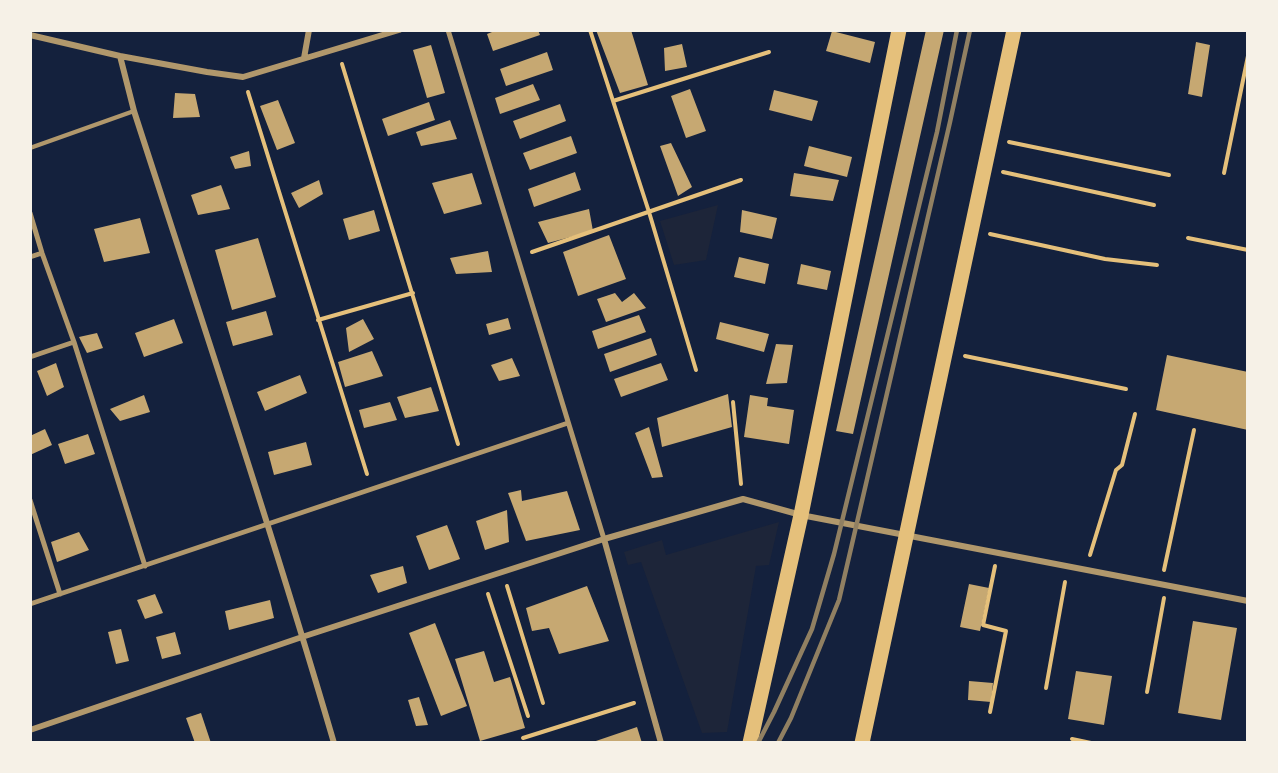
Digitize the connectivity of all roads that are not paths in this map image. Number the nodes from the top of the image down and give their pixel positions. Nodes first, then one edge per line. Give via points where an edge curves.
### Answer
1 (309, 30) edge
2 (399, 30) edge
3 (448, 30) edge
4 (899, 30) edge
5 (1014, 30) edge
6 (30, 35) edge
7 (120, 56) junction
8 (304, 58) junction
9 (134, 111) junction
10 (30, 148) edge
11 (30, 213) edge
12 (42, 253) junction
13 (30, 257) edge
14 (74, 342) junction
15 (30, 357) edge
16 (568, 423) junction
17 (30, 500) edge
18 (801, 514) junction
19 (267, 525) junction
20 (906, 535) junction
21 (604, 539) junction
22 (145, 566) junction
23 (60, 594) junction
24 (1248, 601) edge
25 (30, 604) edge
26 (302, 637) junction
27 (30, 730) edge
28 (334, 743) edge
29 (661, 743) edge
30 (750, 743) edge
31 (862, 743) edge

1 - 8 street
2 - 8 street
3 - 16 street
4 - 18 main road
5 - 20 main road
6 - 7 street
7 - 8 street via 243,77
7 - 9 street
9 - 10 lane
9 - 19 street
11 - 12 street
12 - 13 street
12 - 14 street
14 - 15 street
14 - 22 street
16 - 19 street
16 - 21 street
17 - 23 street
18 - 20 street
18 - 21 street via 743,500
18 - 30 main road
19 - 22 street
19 - 26 street
20 - 24 street
20 - 31 main road
21 - 26 street
21 - 29 street
22 - 23 street
23 - 25 street
26 - 27 street
26 - 28 street

